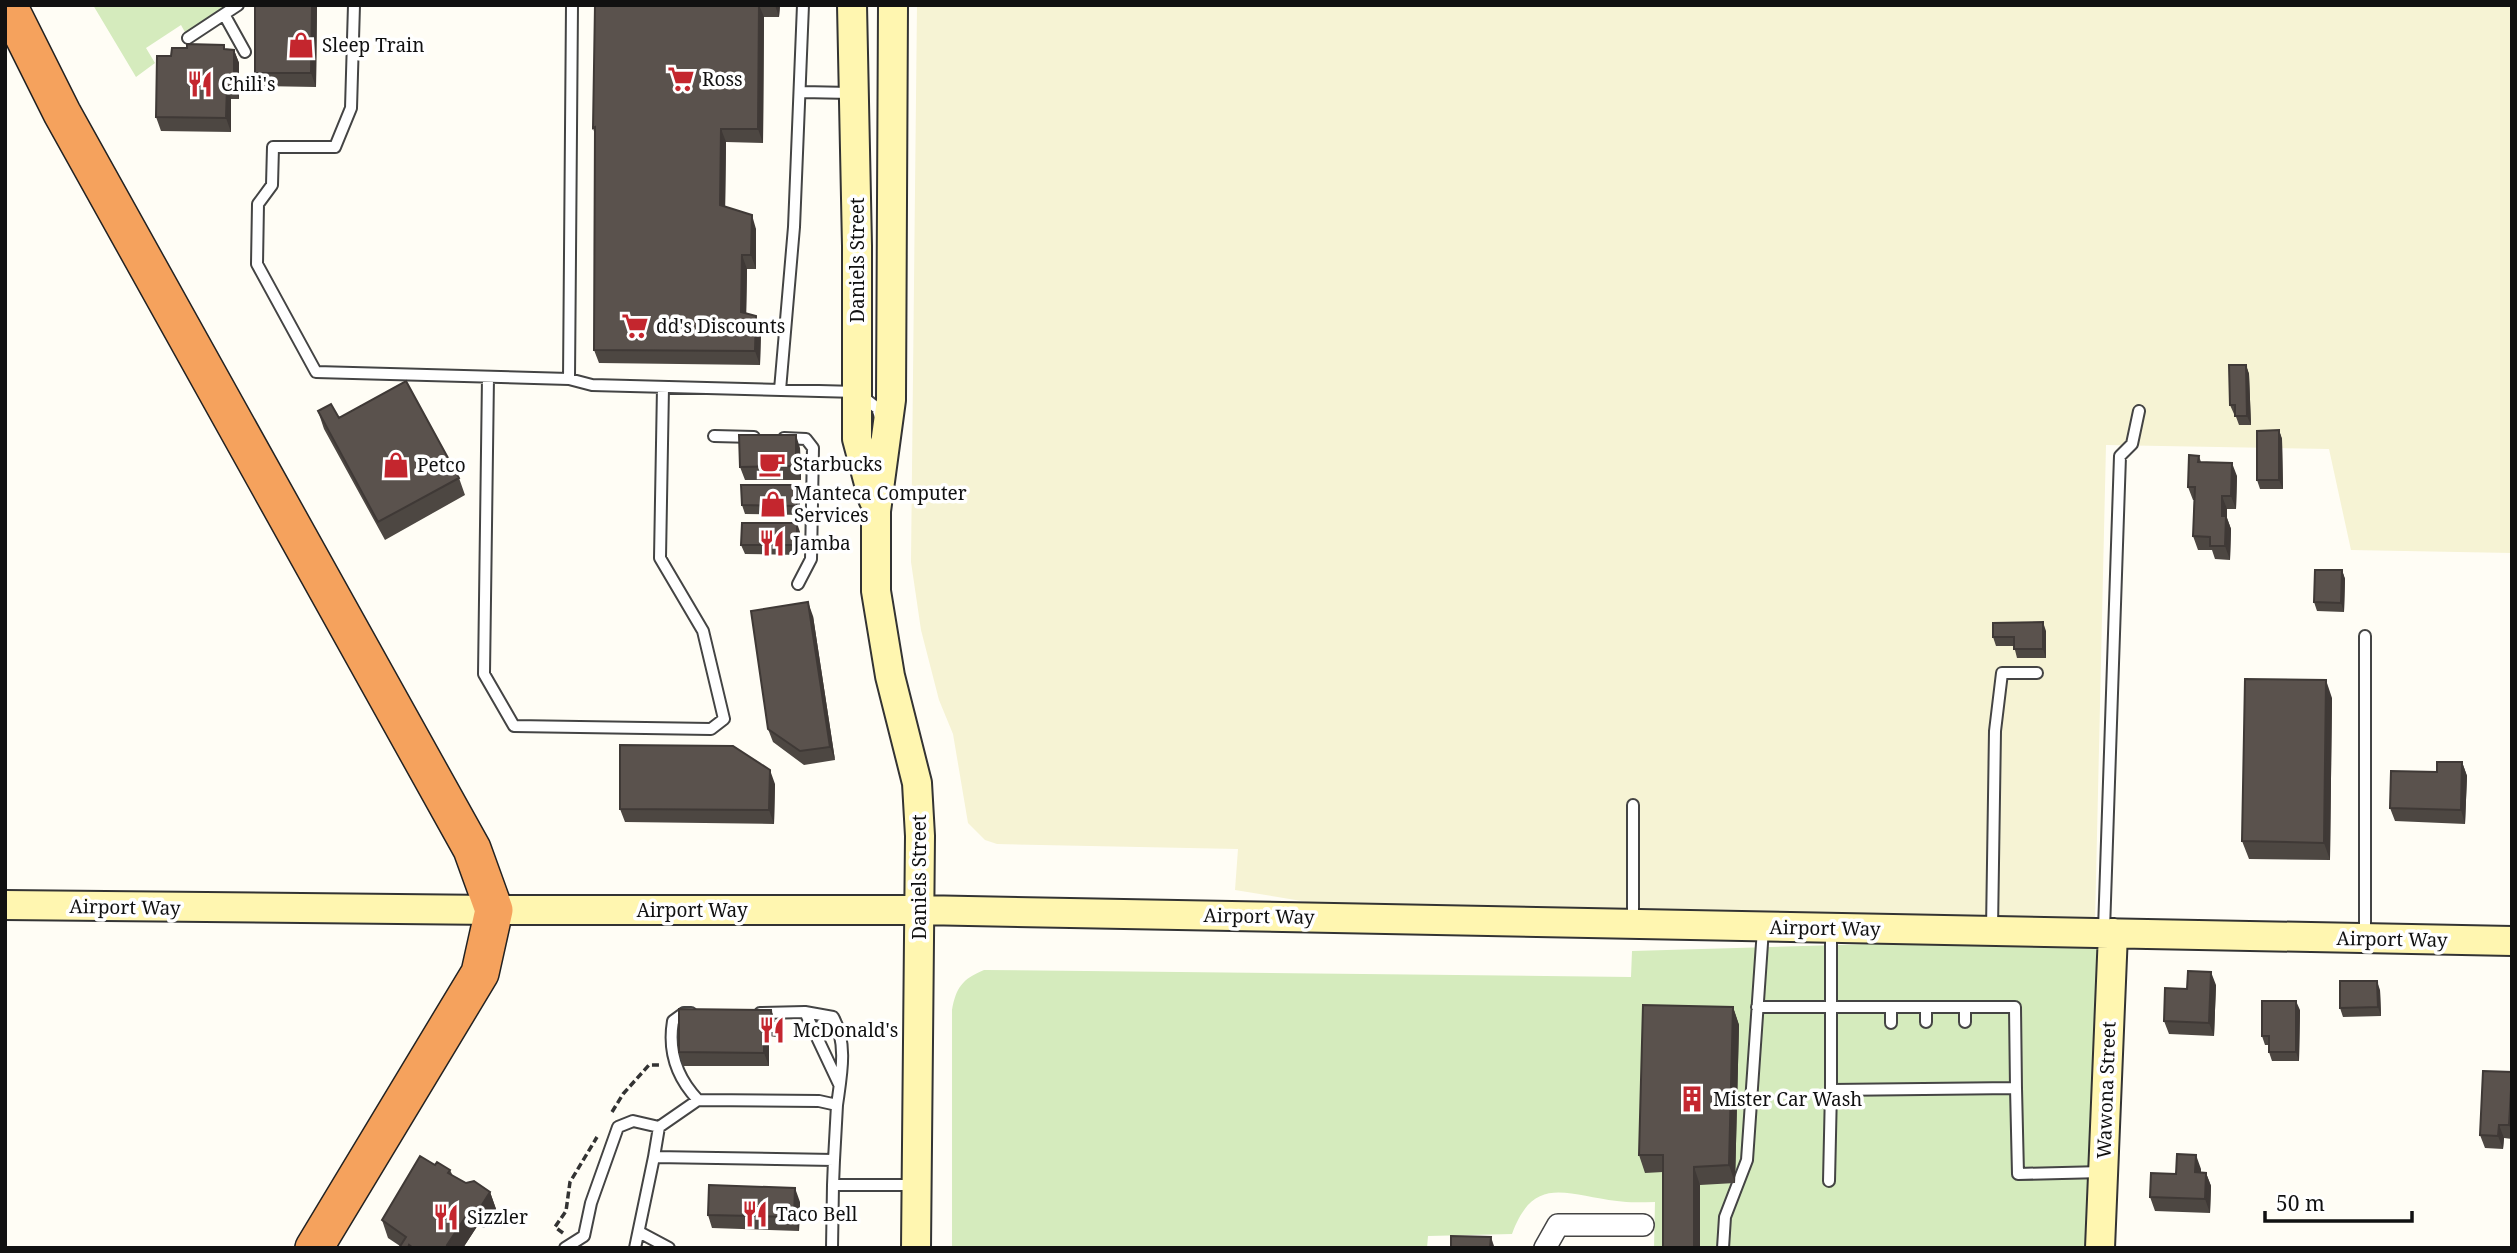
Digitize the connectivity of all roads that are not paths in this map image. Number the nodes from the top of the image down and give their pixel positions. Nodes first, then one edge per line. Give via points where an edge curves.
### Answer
1 (8, 5) edge
2 (238, 5) edge
3 (354, 5) edge
4 (572, 5) edge
5 (803, 5) edge
6 (852, 5) edge
7 (893, 5) edge
8 (225, 16) junction
9 (188, 38) dead end
10 (245, 52) dead end
11 (802, 92) junction
12 (855, 93) junction
13 (488, 377) junction
14 (569, 379) junction
15 (663, 387) junction
16 (780, 390) junction
17 (857, 393) junction
18 (2139, 411) dead end
19 (713, 436) dead end
20 (886, 436) junction
21 (876, 511) junction
22 (798, 584) dead end
23 (2365, 636) dead end
24 (2037, 673) dead end
25 (1633, 805) dead end
26 (5, 905) edge
27 (494, 910) junction
28 (919, 910) junction
29 (1633, 924) junction
30 (1764, 926) junction
31 (1831, 928) junction
32 (1992, 931) junction
33 (2108, 933) junction
34 (2365, 938) junction
35 (2512, 941) edge
36 (1757, 1007) junction
37 (1891, 1007) junction
38 (1926, 1007) junction
39 (1965, 1007) junction
40 (1831, 1009) junction
41 (805, 1012) junction
42 (706, 1013) edge
43 (743, 1013) edge
44 (1926, 1022) dead end
45 (1965, 1022) dead end
46 (1891, 1023) dead end
47 (1927, 1074) dead end
48 (1890, 1076) dead end
49 (1964, 1076) dead end
50 (839, 1084) junction
51 (1891, 1088) junction
52 (2016, 1088) junction
53 (1927, 1089) junction
54 (1964, 1089) junction
55 (1831, 1090) junction
56 (698, 1100) junction
57 (837, 1105) junction
58 (659, 1126) junction
59 (654, 1157) junction
60 (834, 1160) junction
61 (2103, 1171) junction
62 (1829, 1181) dead end
63 (833, 1185) junction
64 (916, 1185) junction
65 (1643, 1225) dead end
66 (639, 1232) junction
67 (566, 1247) edge
68 (666, 1247) edge
69 (314, 1248) edge
70 (635, 1248) edge
71 (832, 1248) edge
72 (916, 1248) edge
73 (1545, 1248) edge
74 (1723, 1248) edge
75 (2100, 1248) edge

1 - 27 highway via 62,113 472,849
2 - 8 lane
3 - 13 lane via 351,108 334,147 273,147 272,185 258,204 257,264 316,372
4 - 14 lane
5 - 11 lane
6 - 12 main road, Daniels Street
7 - 20 main road, Daniels Street via 891,400
8 - 9 lane
8 - 10 lane
11 - 12 lane
11 - 16 lane
12 - 17 main road, Daniels Street
13 - 14 lane
13 - 15 lane via 484,674 514,726 711,729 724,719 703,631 660,558
14 - 15 lane via 592,385
15 - 16 lane
16 - 17 lane
17 - 20 lane via 877,408
17 - 21 main road, Daniels Street via 857,439
18 - 33 lane via 2132,444 2120,456
19 - 22 lane via 806,439 813,448 811,559
20 - 21 main road, Daniels Street
21 - 28 main road, Daniels Street via 876,591 890,676 917,783
23 - 34 lane
24 - 32 lane via 2002,673 1994,731
25 - 29 lane
26 - 27 main road, Airport Way
27 - 28 main road, Airport Way
27 - 69 highway via 480,973
28 - 29 main road, Airport Way
28 - 64 main road, Daniels Street
29 - 30 main road, Airport Way
30 - 31 main road, Airport Way
30 - 36 lane
31 - 32 main road, Airport Way
31 - 40 lane
32 - 33 main road, Airport Way
33 - 34 main road, Airport Way
33 - 61 main road, Wawona Street
34 - 35 main road, Airport Way
36 - 40 lane
36 - 74 lane via 1747,1160 1725,1217
37 - 38 lane
37 - 40 lane
37 - 46 lane
38 - 39 lane
38 - 44 lane
39 - 45 lane
39 - 52 lane via 2015,1007
40 - 55 lane
41 - 43 lane
41 - 50 lane
41 - 50 lane via 834,1017 841,1031
42 - 56 lane via 684,1013 673,1021 670,1038 682,1083
47 - 53 lane
48 - 51 lane
49 - 54 lane
50 - 57 lane
51 - 53 lane
51 - 55 lane
52 - 54 lane
52 - 61 lane via 2018,1174
53 - 54 lane
55 - 62 lane
56 - 57 lane
56 - 58 lane
57 - 60 lane
58 - 59 lane
58 - 67 lane via 633,1121 618,1127 584,1236
59 - 60 lane
59 - 66 lane
60 - 63 lane
61 - 75 main road, Wawona Street
63 - 64 lane
63 - 71 lane
64 - 72 main road, Daniels Street
65 - 73 street via 1558,1225
66 - 68 lane
66 - 70 lane

